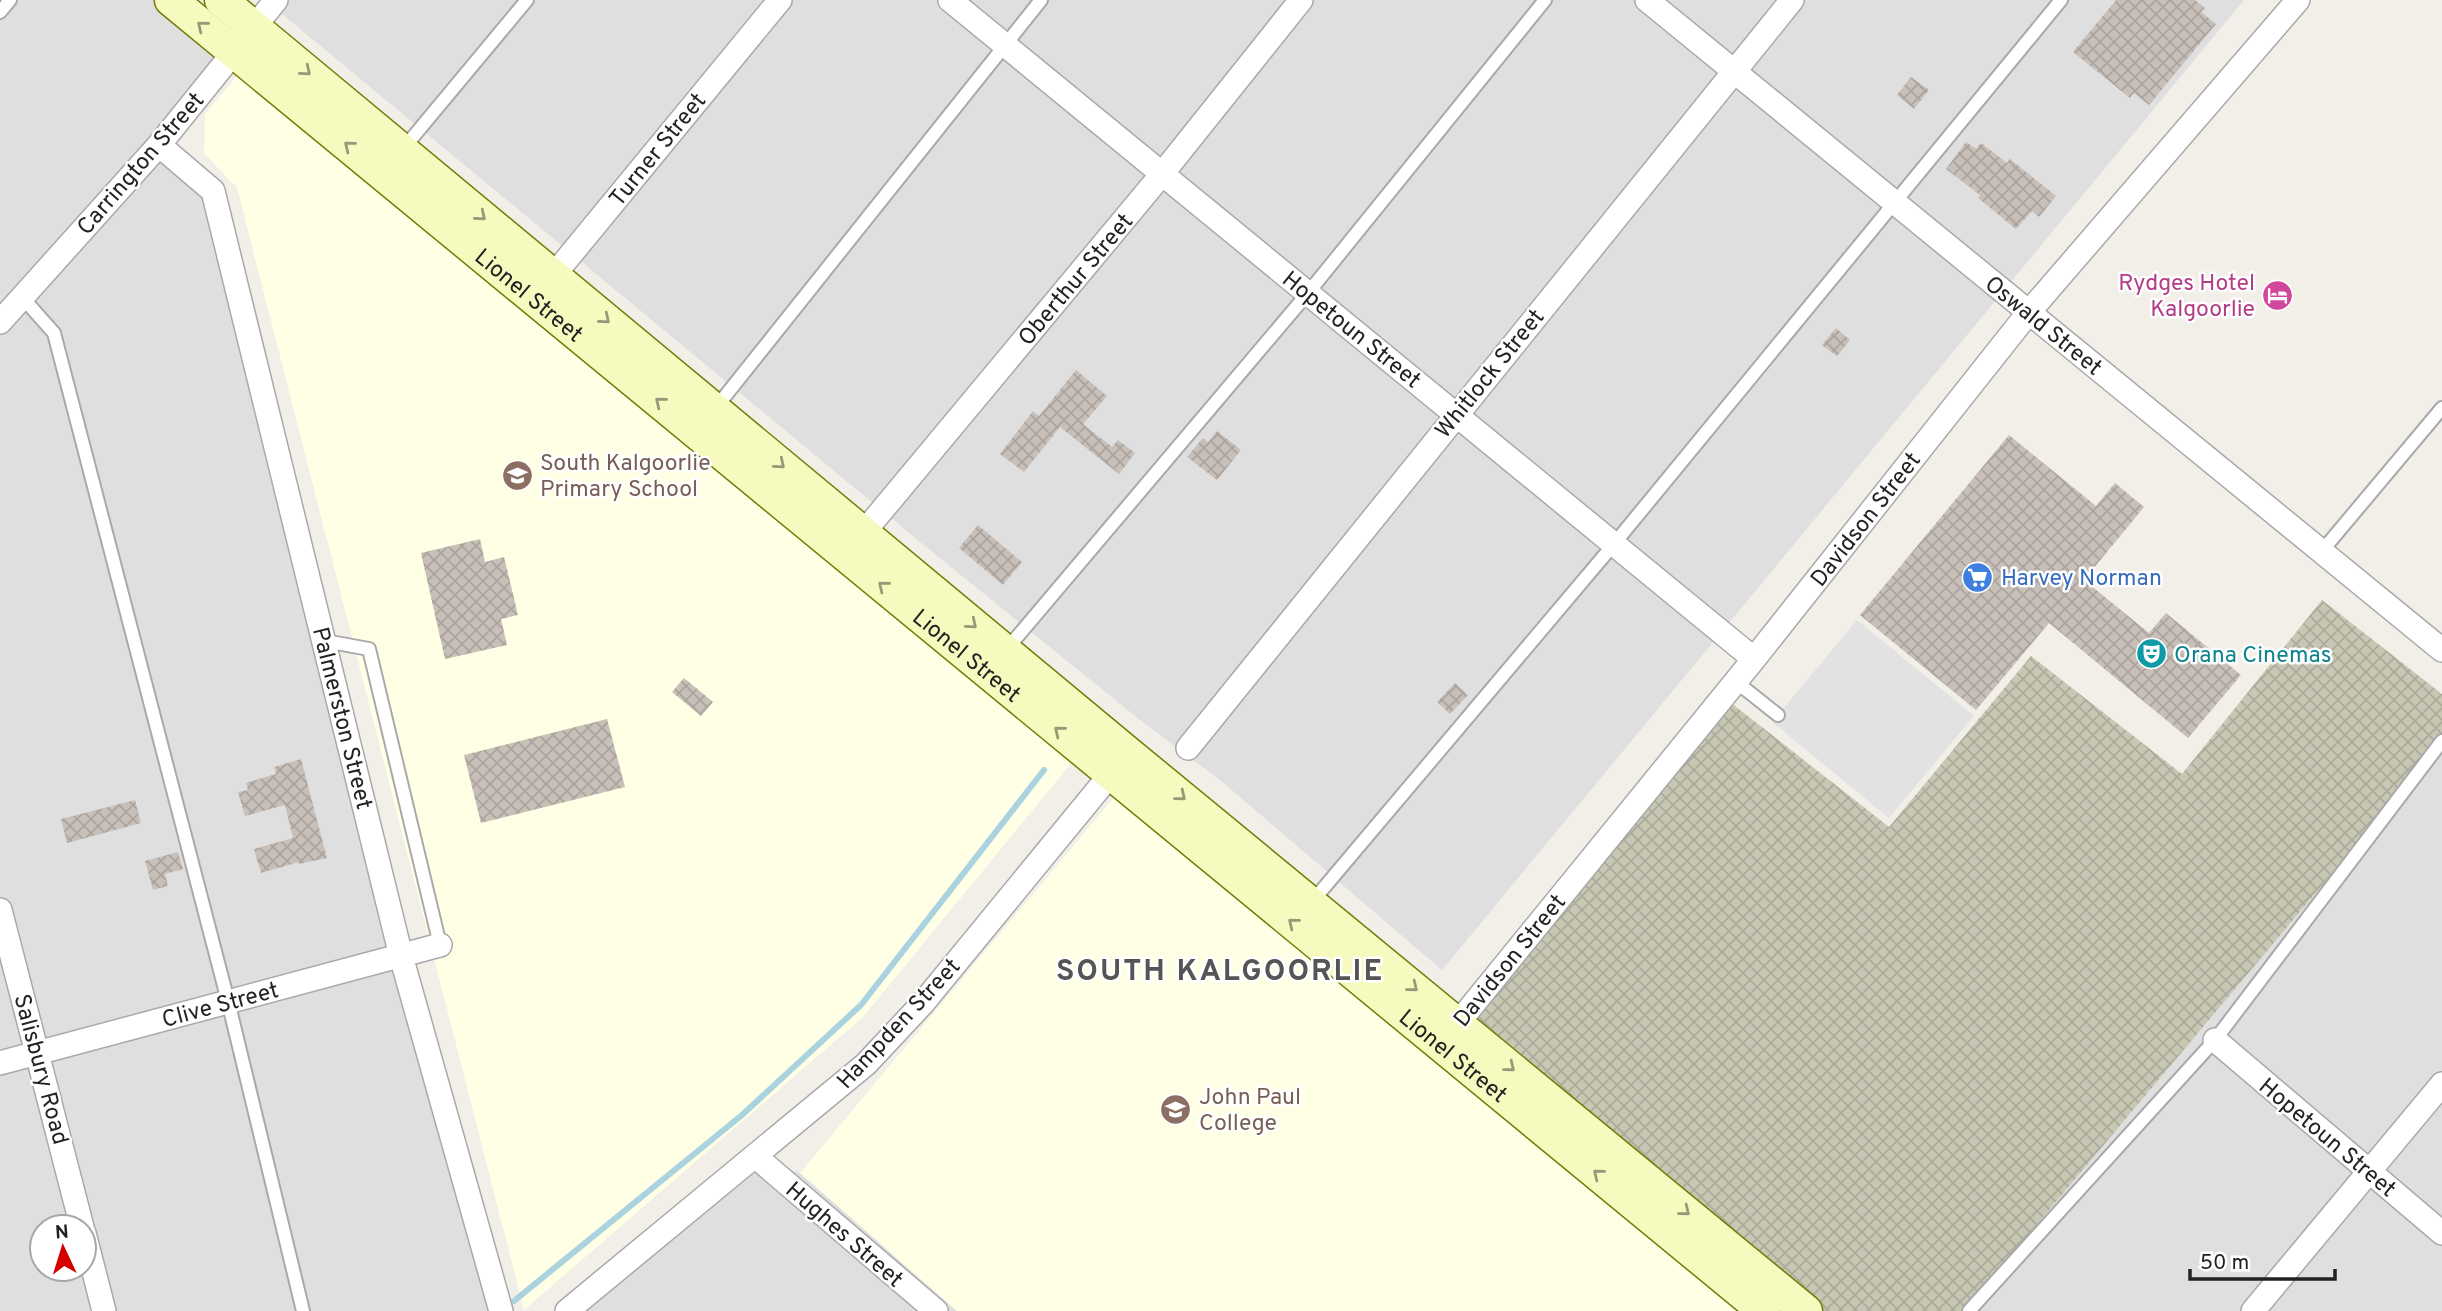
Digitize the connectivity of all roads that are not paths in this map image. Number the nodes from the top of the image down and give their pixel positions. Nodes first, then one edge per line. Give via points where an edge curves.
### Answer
1 (10, 0) edge
2 (171, 0) edge
3 (221, 0) edge
4 (276, 0) edge
5 (527, 0) edge
6 (780, 0) edge
7 (950, 0) edge
8 (1041, 0) edge
9 (1301, 0) edge
10 (1545, 0) edge
11 (1647, 0) edge
12 (1792, 0) edge
13 (2061, 0) edge
14 (2298, 0) edge
15 (0, 12) edge
16 (254, 27) junction
17 (1005, 45) junction
18 (234, 52) junction
19 (1733, 70) junction
20 (159, 145) junction
21 (392, 162) junction
22 (1162, 174) junction
23 (1894, 202) junction
24 (543, 287) junction
25 (1308, 293) junction
26 (22, 297) junction
27 (2029, 312) junction
28 (0, 322) edge
29 (2442, 408) edge
30 (1456, 414) junction
31 (705, 421) junction
32 (854, 544) junction
33 (1614, 544) junction
34 (2322, 551) junction
35 (325, 641) junction
36 (2439, 642) edge
37 (1754, 659) junction
38 (996, 661) junction
39 (1735, 681) junction
40 (1778, 715) dead end
41 (2442, 741) edge
42 (1188, 748) dead end
43 (1120, 763) junction
44 (1311, 904) junction
45 (0, 911) edge
46 (440, 945) joint
47 (401, 956) junction
48 (228, 1002) junction
49 (1449, 1034) junction
50 (2215, 1040) junction
51 (38, 1052) junction
52 (0, 1063) edge
53 (2442, 1084) edge
54 (755, 1156) junction
55 (2369, 1171) junction
56 (78, 1213) edge
57 (2442, 1233) edge
58 (97, 1283) edge
59 (104, 1311) edge
60 (303, 1311) edge
61 (501, 1311) edge
62 (567, 1311) edge
63 (936, 1311) edge
64 (1764, 1311) edge
65 (1806, 1311) edge
66 (1969, 1311) edge
67 (2253, 1311) edge

1 - 15 lane
18 -> 2 street, Lionel Street
3 - 16 street, Lionel Street
4 - 16 street, Carrington Street
5 - 21 lane
6 - 24 street, Turner Street
7 - 17 street, Hopetoun Street
8 - 17 lane
9 - 22 street, Oberthur Street
10 - 25 lane
11 - 19 street, Oswald Street
12 - 19 street, Whitlock Street
13 - 23 lane
14 - 27 street, Davidson Street
16 - 18 street, Carrington Street
16 -> 21 street, Lionel Street
17 - 22 street, Hopetoun Street
17 - 31 lane
18 - 20 street, Carrington Street
21 -> 18 street, Lionel Street
19 - 23 street, Oswald Street
19 - 30 street, Whitlock Street
20 - 26 street, Carrington Street
20 - 35 street, Palmerston Street via 213,191
21 - 24 street, Lionel Street
22 - 25 street, Hopetoun Street
22 - 32 street, Oberthur Street
23 - 27 street, Oswald Street
23 - 33 lane
24 - 31 street, Lionel Street
25 - 30 street, Hopetoun Street
25 - 38 lane
26 - 28 street, Carrington Street
26 - 48 lane via 54,333
27 - 34 street, Oswald Street
27 - 37 street, Davidson Street
29 - 34 lane
30 - 33 street, Hopetoun Street
30 - 42 street, Whitlock Street
31 - 32 street, Lionel Street
32 - 38 street, Lionel Street
33 - 37 street, Hopetoun Street
33 - 44 lane
34 - 36 street, Oswald Street
35 - 46 lane via 369,649
35 - 47 street, Palmerston Street
37 - 39 street, Davidson Street
38 - 43 street, Lionel Street
39 - 40 lane
39 - 49 street, Davidson Street
41 - 50 lane
43 -> 44 street, Lionel Street
49 -> 43 street, Lionel Street
43 - 54 street, Hampden Street via 866,1064
44 -> 49 street, Lionel Street
45 - 51 street, Salisbury Road
46 - 47 street, Clive Street
47 - 48 street, Clive Street
47 - 61 street, Palmerston Street
48 - 51 street, Clive Street
48 - 60 lane
64 -> 49 street, Lionel Street
49 -> 65 street, Lionel Street
50 - 55 street, Hopetoun Street
50 - 66 lane
51 - 52 street, Clive Street
51 - 56 street, Salisbury Road
53 - 55 street
54 - 62 street, Hampden Street
54 - 63 street, Hughes Street
55 - 57 street, Hopetoun Street
55 - 67 street
58 - 59 street

